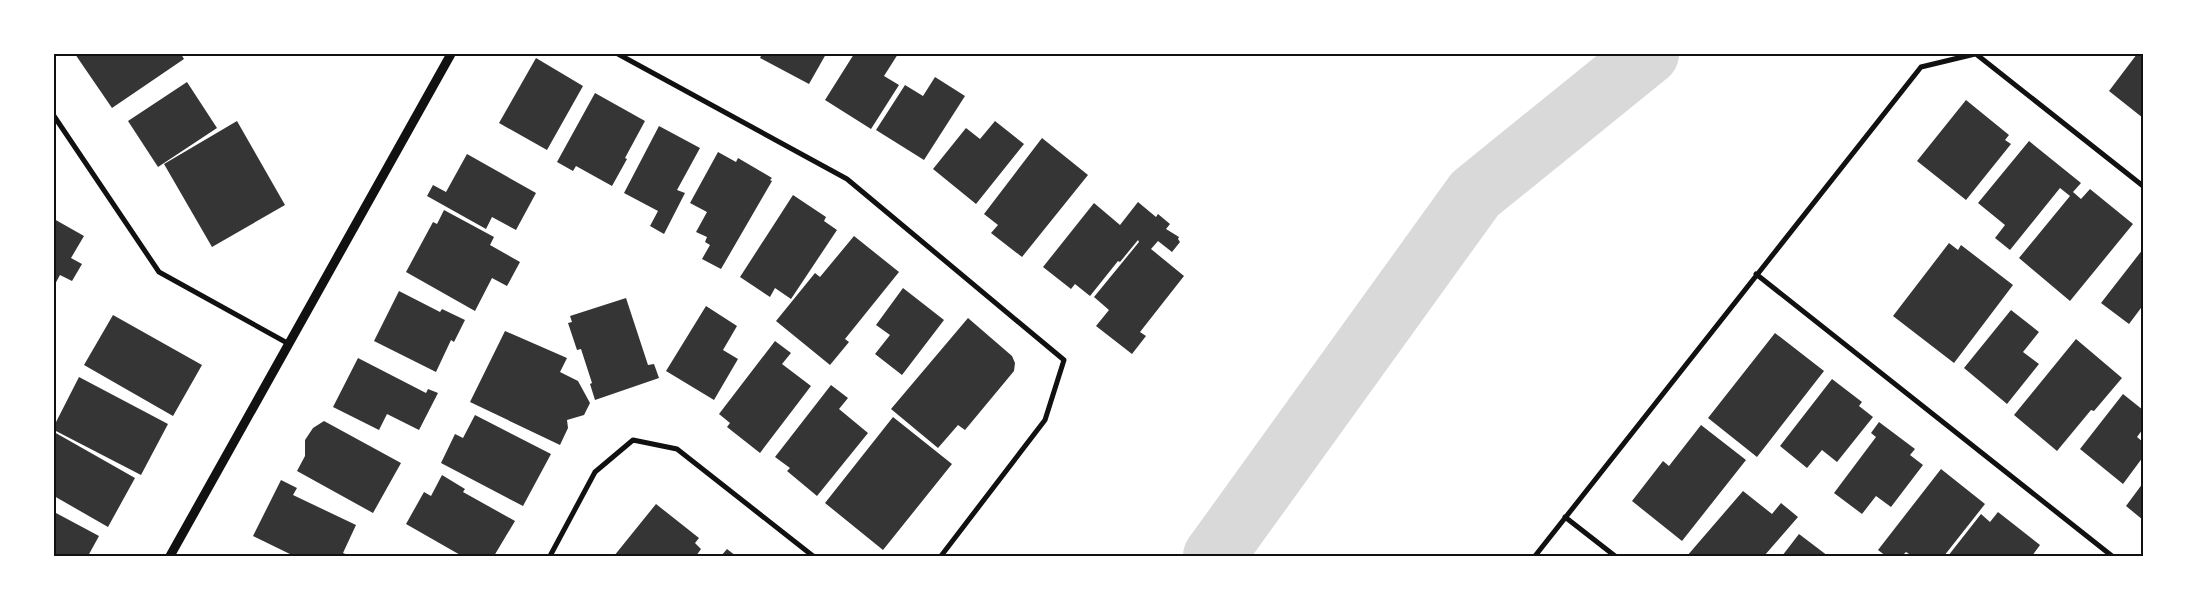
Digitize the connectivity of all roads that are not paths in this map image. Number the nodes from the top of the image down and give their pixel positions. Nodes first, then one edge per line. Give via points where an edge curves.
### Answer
1 (452, 54) edge
2 (618, 54) edge
3 (1976, 54) edge
4 (54, 116) edge
5 (2143, 186) edge
6 (1756, 274) junction
7 (289, 344) junction
8 (1565, 517) junction
9 (170, 556) edge
10 (550, 556) edge
11 (813, 556) edge
12 (941, 556) edge
13 (1535, 556) edge
14 (1615, 556) edge
15 (2112, 556) edge

1 - 7 street
2 - 12 street via 848,179 1064,360 1045,420
3 - 5 street
3 - 6 street via 1921,67
4 - 7 street via 159,272
6 - 8 street
6 - 15 street
7 - 9 street
8 - 13 street
8 - 14 street
10 - 11 street via 595,472 634,440 677,449

